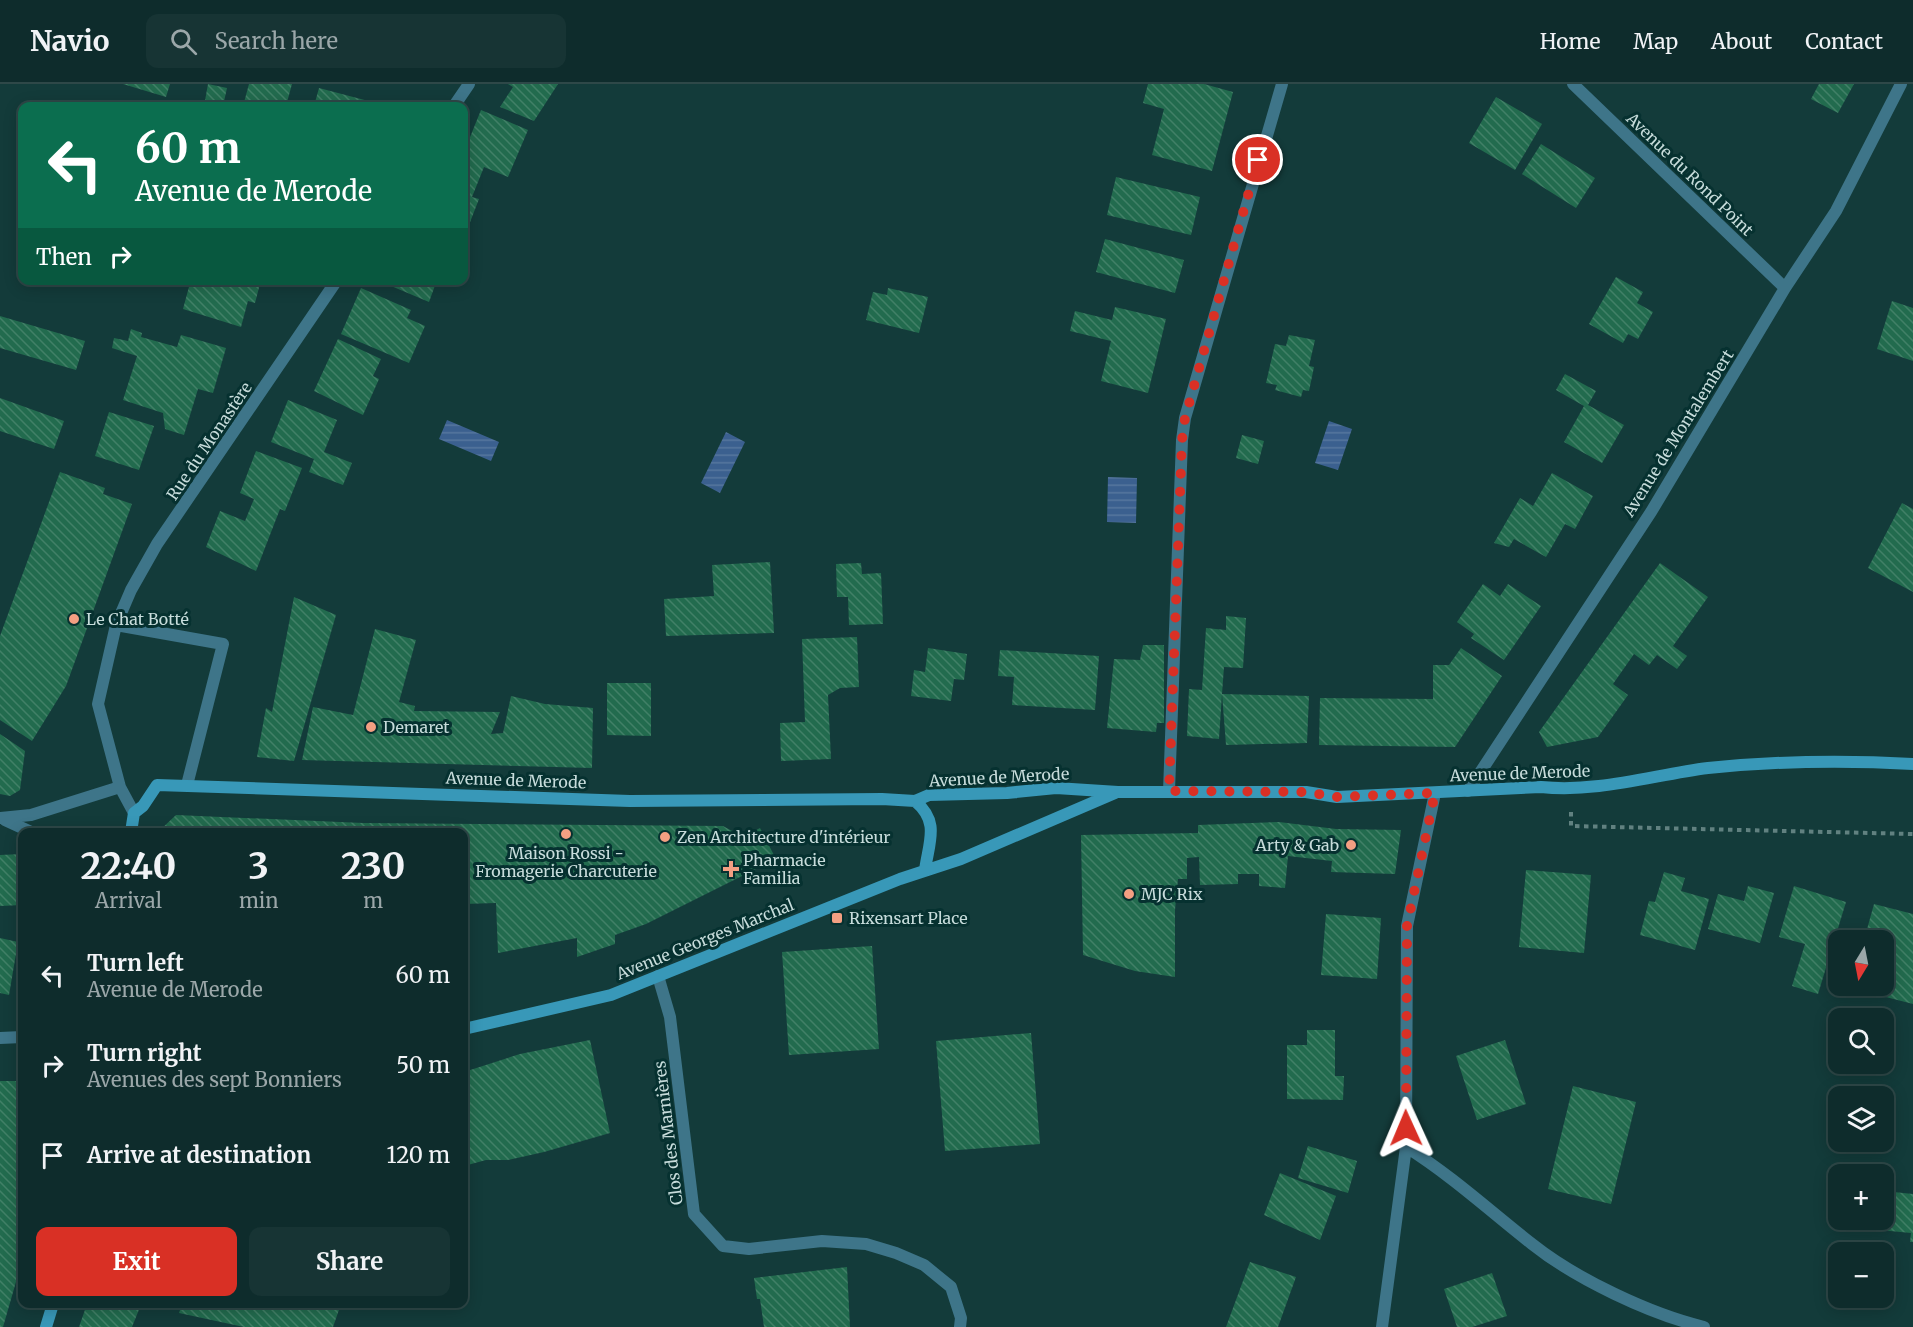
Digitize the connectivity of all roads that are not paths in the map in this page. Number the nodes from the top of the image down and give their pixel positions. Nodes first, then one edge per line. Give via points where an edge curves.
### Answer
1 (1282, 84) edge
2 (1573, 84) edge
3 (1901, 84) edge
4 (464, 85) edge
5 (456, 102) edge
6 (334, 285) edge
7 (1785, 288) junction
8 (116, 625) junction
9 (1913, 764) edge
10 (187, 785) junction
11 (120, 787) junction
12 (1169, 791) junction
13 (1468, 791) junction
14 (1118, 792) junction
15 (1435, 793) junction
16 (915, 801) junction
17 (134, 813) junction
18 (2, 819) edge
19 (22, 828) edge
20 (132, 828) edge
21 (925, 870) junction
22 (658, 976) junction
23 (468, 1028) edge
24 (0, 1038) edge
25 (18, 1038) edge
26 (1406, 1147) junction
27 (52, 1308) edge
28 (46, 1327) edge
29 (960, 1327) edge
30 (1382, 1327) edge
31 (1704, 1327) edge

1 - 12 street via 1183,429
2 - 7 street, Avenue du Rond Point
3 - 7 street, Avenue de Montalembert via 1836,211
4 - 5 street
6 - 8 street, Rue du Monastère via 157,544
7 - 13 street, Avenue de Montalembert via 1651,512
8 - 10 street via 223,644
8 - 11 street, Rue du Monastère via 98,704
9 - 13 street, Avenue de Merode via 1782,761 1570,790 1541,787
10 - 16 street, Avenue de Merode via 630,801
10 - 17 street, Avenue de Merode via 157,785
11 - 17 street, Rue du Monastère
11 - 18 street via 31,815
12 - 14 street, Avenue de Merode
12 - 15 street, Avenue de Merode via 1306,792 1337,797
13 - 15 street, Avenue de Merode
14 - 16 street, Avenue de Merode via 1056,788 929,795
14 - 21 street, Avenue Georges Marchal via 961,859
15 - 26 street via 1407,926
16 - 21 street via 928,813 932,831
17 - 20 street
18 - 19 street
21 - 22 street, Avenue Georges Marchal
22 - 23 street, Avenue Georges Marchal via 611,995
22 - 29 street, Clos des Marnières via 670,1017 694,1214 723,1246 749,1249 822,1241 866,1244 896,1253 924,1265 951,1287
24 - 25 street
26 - 30 street
26 - 31 street via 1447,1173 1552,1257 1674,1320
27 - 28 street

